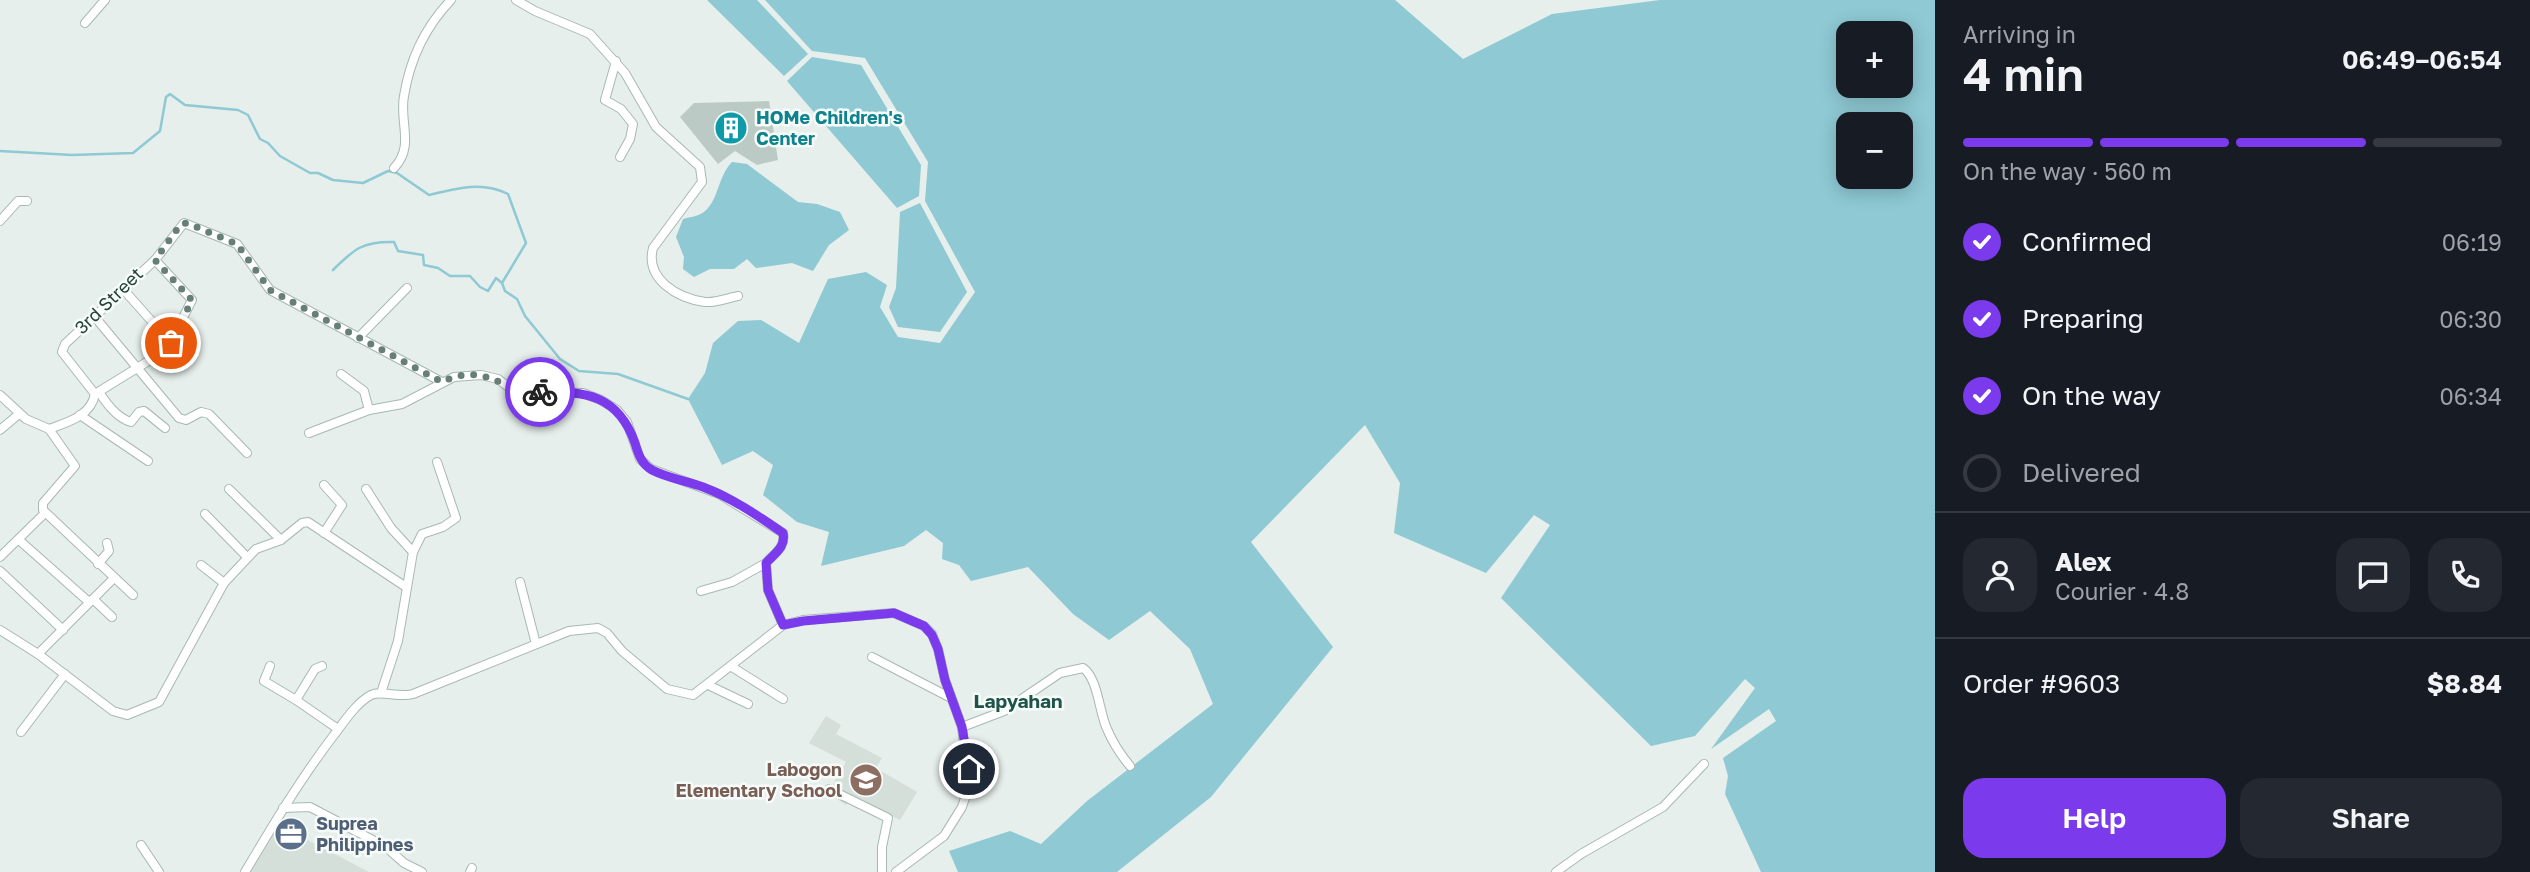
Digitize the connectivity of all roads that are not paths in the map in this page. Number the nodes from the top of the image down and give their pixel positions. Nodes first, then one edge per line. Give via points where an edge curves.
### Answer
1 (105, 0) edge
2 (450, 0) edge
3 (516, 0) edge
4 (85, 23) dead end
5 (616, 61) junction
6 (620, 157) dead end
7 (394, 168) dead end
8 (27, 201) dead end
9 (0, 221) edge
10 (155, 260) junction
11 (407, 288) dead end
12 (123, 289) junction
13 (738, 296) dead end
14 (94, 316) junction
15 (358, 338) junction
16 (171, 343) junction
17 (137, 368) junction
18 (341, 374) dead end
19 (442, 382) junction
20 (97, 393) junction
21 (0, 395) edge
22 (369, 410) junction
23 (19, 414) junction
24 (80, 415) junction
25 (49, 429) junction
26 (165, 429) dead end
27 (0, 430) edge
28 (309, 433) dead end
29 (247, 453) dead end
30 (148, 461) dead end
31 (437, 461) dead end
32 (324, 485) dead end
33 (229, 489) dead end
34 (366, 489) dead end
35 (46, 513) junction
36 (205, 514) dead end
37 (324, 533) junction
38 (19, 540) junction
39 (281, 540) junction
40 (107, 543) dead end
41 (413, 552) junction
42 (0, 557) edge
43 (247, 557) junction
44 (766, 563) junction
45 (98, 564) junction
46 (201, 565) dead end
47 (0, 571) edge
48 (114, 578) junction
49 (520, 582) dead end
50 (224, 583) junction
51 (406, 587) junction
52 (701, 591) dead end
53 (133, 595) dead end
54 (91, 601) junction
55 (112, 617) dead end
56 (783, 625) junction
57 (0, 630) edge
58 (63, 630) junction
59 (537, 644) junction
60 (38, 654) junction
61 (872, 657) dead end
62 (270, 666) dead end
63 (323, 666) dead end
64 (732, 667) junction
65 (65, 674) junction
66 (708, 685) junction
67 (381, 693) junction
68 (951, 698) junction
69 (783, 699) dead end
70 (296, 700) junction
71 (748, 704) dead end
72 (962, 727) junction
73 (338, 729) junction
74 (20, 732) dead end
75 (1704, 764) dead end
76 (1130, 766) dead end
77 (829, 789) dead end
78 (282, 808) junction
79 (141, 845) dead end
80 (159, 872) edge
81 (245, 872) edge
82 (422, 872) edge
83 (882, 872) edge
84 (896, 872) edge
85 (1556, 872) edge

1 - 4 street
2 - 7 street via 426,28 419,46 404,96 405,147
3 - 5 street via 590,34
5 - 6 street via 605,100 621,109 633,124 631,139
5 - 13 street via 656,127 696,162 702,174 702,182 653,248 654,275 663,284 708,303
8 - 9 street via 18,201
10 - 12 street, 3rd Street
10 - 15 street, 3rd Street via 181,224 212,232 237,244 270,290
10 - 16 street via 192,300
11 - 15 street
12 - 14 street, 3rd Street
12 - 16 street
14 - 17 street
14 - 20 street, 3rd Street via 62,352
15 - 19 street
16 - 17 street
17 - 20 street
17 - 29 street via 179,418 209,414
18 - 22 street via 364,391
19 - 22 street via 402,404
19 - 44 street via 481,375 498,379 511,389 583,393 601,400 627,422 640,459 651,470 719,494 783,533 785,541
20 - 24 street via 93,404
20 - 26 street via 124,420 131,422 144,411
21 - 23 street
22 - 28 street
23 - 25 street
23 - 27 street
24 - 25 street
24 - 30 street
25 - 35 street via 75,466 43,503
31 - 41 street via 456,518 422,534
32 - 37 street via 342,504
33 - 39 street
34 - 41 street
35 - 38 street
35 - 45 street
36 - 43 street
37 - 39 street via 305,521
37 - 51 street
38 - 42 street
38 - 54 street
39 - 43 street
40 - 45 street via 109,551
41 - 51 street
43 - 50 street
44 - 52 street via 732,582
44 - 56 street via 768,590
45 - 48 street
46 - 50 street
47 - 58 street
48 - 53 street
48 - 54 street
49 - 59 street
50 - 65 street via 159,702 118,714
51 - 67 street via 398,641
54 - 55 street
54 - 58 street
56 - 64 street
56 - 68 street via 894,613 910,618 932,635
57 - 60 street
58 - 60 street
59 - 66 street via 569,631 598,628 667,689 693,695
59 - 67 street via 414,694
60 - 65 street
61 - 68 street
62 - 70 street via 264,681
63 - 70 street via 315,669
64 - 66 street
64 - 69 street
65 - 74 street
66 - 71 street
67 - 73 street via 371,695
68 - 72 street
70 - 73 street
72 - 76 street via 1004,711 1060,673 1083,668 1117,751
72 - 84 street via 969,786 962,807 944,836
73 - 78 street
75 - 85 street via 1662,807
77 - 83 street via 887,818
78 - 81 street
78 - 82 street via 310,807 386,847
79 - 80 street

